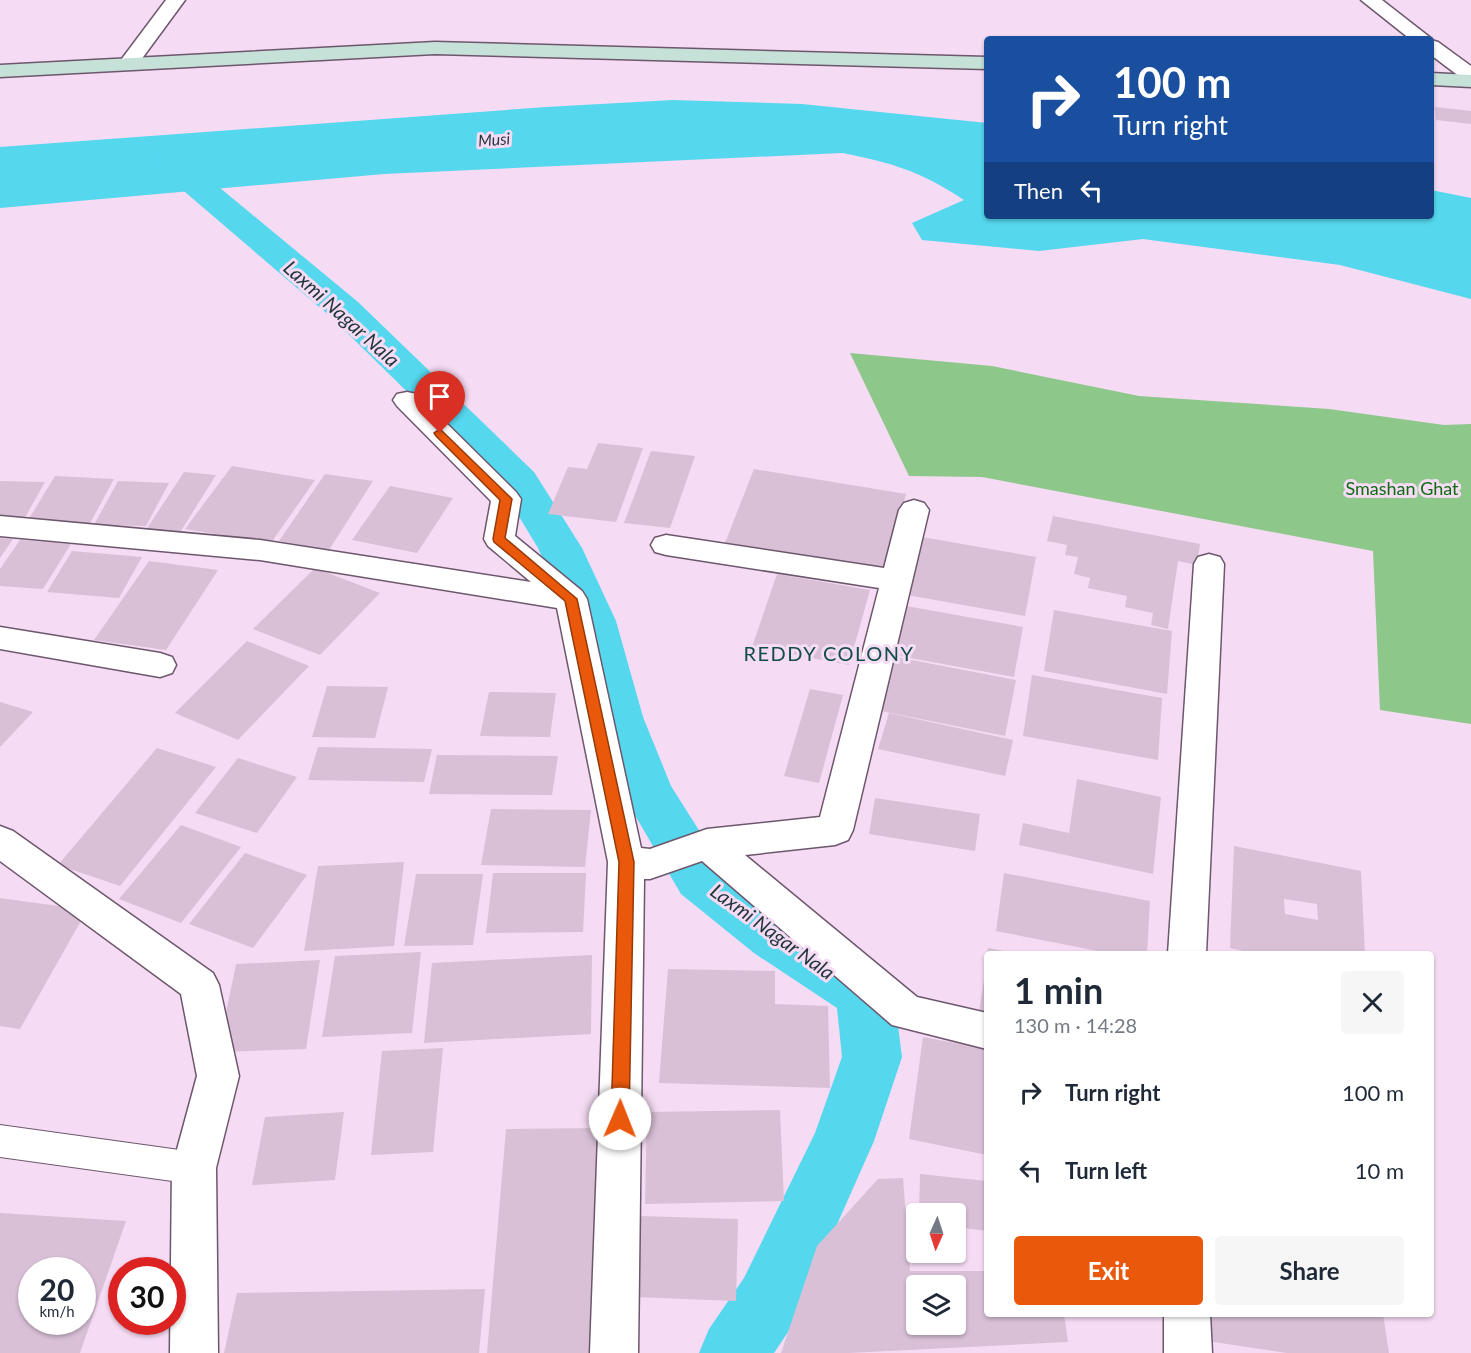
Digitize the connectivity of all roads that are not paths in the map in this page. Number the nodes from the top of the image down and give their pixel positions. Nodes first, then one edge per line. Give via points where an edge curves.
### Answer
1 (176, 0) edge
2 (1370, 0) edge
3 (1418, 36) edge
4 (1434, 48) edge
5 (984, 63) edge
6 (128, 64) junction
7 (0, 71) edge
8 (1471, 76) edge
9 (1434, 79) edge
10 (1471, 81) edge
11 (407, 400) dead end
12 (914, 510) dead end
13 (0, 526) edge
14 (666, 545) dead end
15 (1209, 564) dead end
16 (896, 580) junction
17 (571, 599) junction
18 (0, 638) edge
19 (160, 665) dead end
20 (0, 842) edge
21 (707, 844) junction
22 (626, 862) junction
23 (1187, 951) edge
24 (984, 1030) edge
25 (0, 1141) edge
26 (194, 1168) junction
27 (1187, 1317) edge
28 (194, 1353) edge
29 (614, 1353) edge
30 (1188, 1353) edge

1 - 6 street
2 - 3 street
4 - 8 street
5 - 6 street via 435,48
6 - 7 street
9 - 10 street
11 - 17 street via 506,499 499,539
12 - 16 street
13 - 17 street via 260,550
14 - 16 street
15 - 23 street
16 - 21 street via 835,830
17 - 22 street
18 - 19 street
20 - 26 street via 199,985 218,1076
21 - 22 street via 650,864
21 - 24 street via 906,1012
22 - 29 street
25 - 26 lane
26 - 28 street
27 - 30 street

